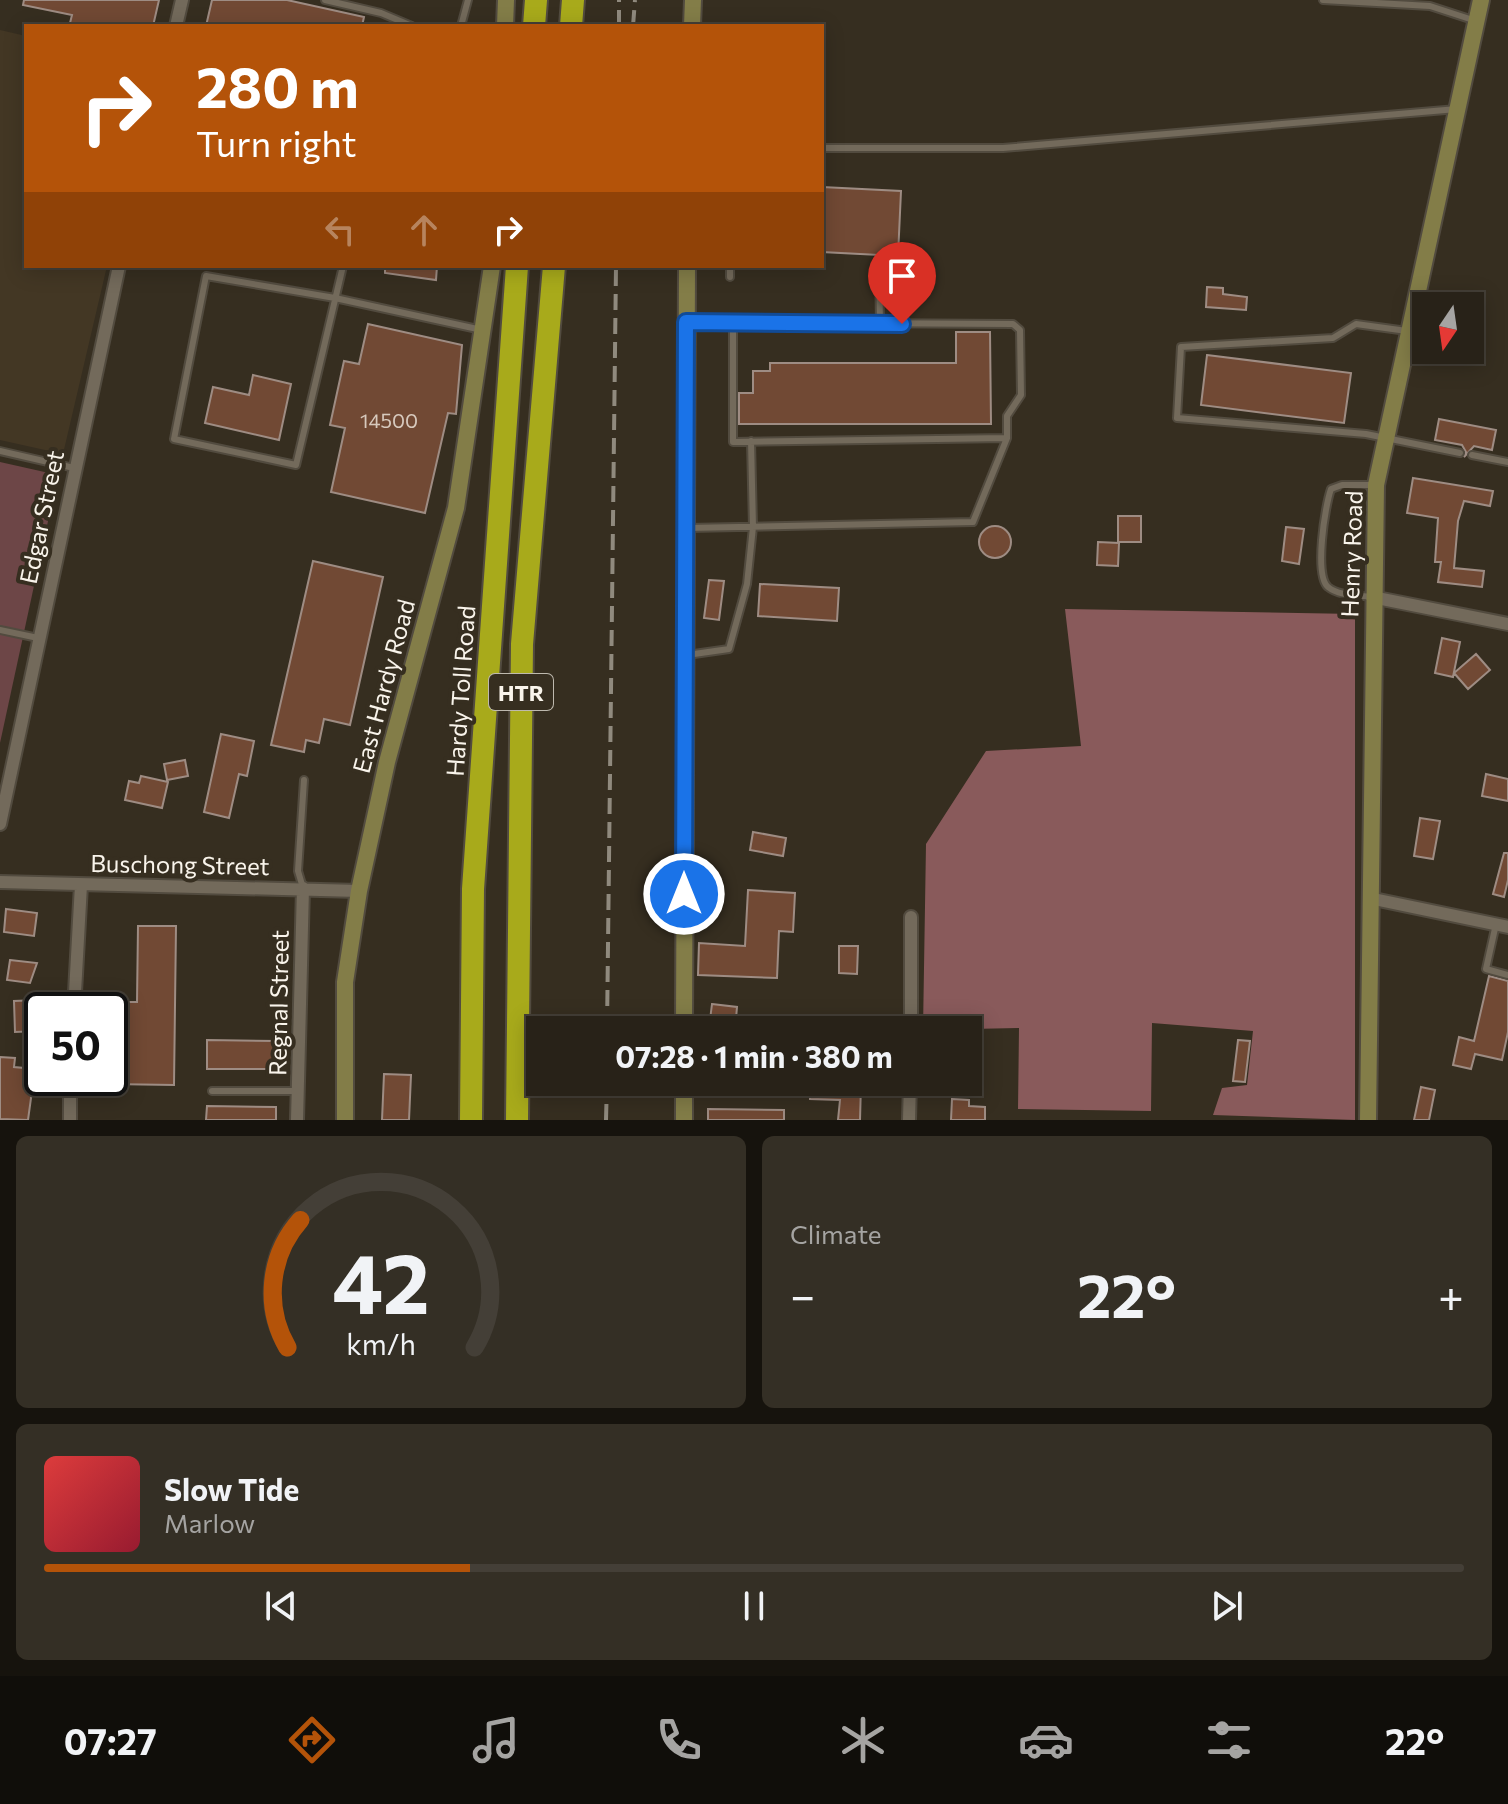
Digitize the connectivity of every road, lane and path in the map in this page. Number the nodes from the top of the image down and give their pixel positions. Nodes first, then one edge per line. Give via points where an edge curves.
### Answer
1 (182, 0) edge
2 (325, 0) edge
3 (468, 0) edge
4 (506, 0) edge
5 (536, 0) edge
6 (573, 0) edge
7 (693, 0) edge
8 (1323, 0) edge
9 (1481, 0) edge
10 (1476, 21) junction
11 (176, 24) edge
12 (407, 24) edge
13 (462, 24) edge
14 (505, 24) edge
15 (534, 24) edge
16 (571, 24) edge
17 (692, 24) edge
18 (1457, 109) junction
19 (824, 148) edge
20 (879, 262) dead end
21 (119, 268) edge
22 (208, 268) edge
23 (342, 268) edge
24 (492, 268) edge
25 (517, 268) edge
26 (554, 268) edge
27 (687, 268) edge
28 (730, 268) edge
29 (206, 276) junction
30 (730, 277) dead end
31 (335, 298) junction
32 (686, 322) junction
33 (733, 322) junction
34 (880, 324) junction
35 (482, 330) junction
36 (1408, 331) junction
37 (1007, 438) junction
38 (1385, 438) junction
39 (751, 441) junction
40 (0, 451) edge
41 (1460, 453) dead end
42 (1472, 455) dead end
43 (1508, 462) edge
44 (74, 468) junction
45 (1376, 485) junction
46 (753, 527) junction
47 (684, 528) junction
48 (1372, 597) junction
49 (1508, 624) edge
50 (0, 630) edge
51 (38, 638) junction
52 (685, 655) junction
53 (304, 780) dead end
54 (3, 783) edge
55 (0, 824) edge
56 (0, 882) edge
57 (81, 885) junction
58 (303, 888) junction
59 (359, 891) junction
60 (1369, 898) junction
61 (911, 917) dead end
62 (1502, 926) edge
63 (1508, 975) edge
64 (75, 992) edge
65 (684, 1016) edge
66 (911, 1016) edge
67 (212, 1091) dead end
68 (298, 1091) junction
69 (70, 1096) edge
70 (684, 1096) edge
71 (910, 1096) edge
72 (70, 1120) edge
73 (297, 1120) edge
74 (345, 1120) edge
75 (471, 1120) edge
76 (517, 1120) edge
77 (684, 1120) edge
78 (909, 1120) edge
79 (1368, 1120) edge

1 - 11 street
2 - 12 lane
3 - 13 lane
4 - 14 main road
5 - 15 highway
6 - 16 highway
7 - 17 main road
8 - 10 lane via 1430,6
9 - 10 main road, Henry Road
10 - 18 main road, Henry Road
18 - 19 lane via 1003,148
18 - 36 main road, Henry Road
20 - 34 lane
21 - 44 street, Edgar Street
22 - 29 lane
23 - 31 lane
24 - 35 main road, East Hardy Road
25 - 75 highway, Hardy Toll Road / HTR via 473,889
26 - 76 highway, HTR via 522,644
27 - 32 main road
28 - 30 lane
29 - 31 lane
29 - 31 lane via 174,439 296,465
31 - 35 lane
32 - 33 lane
32 - 47 main road
33 - 34 lane
33 - 39 lane via 733,442
34 - 37 lane via 1013,324 1020,330 1021,395 1007,416
35 - 59 main road, East Hardy Road via 456,508 387,762
36 - 38 main road, Henry Road
36 - 38 lane via 1356,324 1333,338 1181,347 1177,418
37 - 39 lane
37 - 46 lane via 973,522
38 - 41 lane
38 - 45 main road, Henry Road
39 - 46 lane
40 - 44 lane
42 - 43 lane
44 - 51 street, Edgar Street
45 - 48 main road, Henry Road
45 - 48 lane via 1331,489 1320,574 1336,592
46 - 47 lane
46 - 52 lane via 747,584 729,649
47 - 52 main road
48 - 49 street
48 - 60 main road, Henry Road
50 - 51 lane
51 - 54 street, Edgar Street
52 - 65 main road
53 - 58 lane via 298,871
54 - 55 street, Edgar Street
56 - 57 street, Buschong Street
57 - 58 street, Buschong Street
57 - 64 street
58 - 59 street, Buschong Street
58 - 68 street, Regnal Street
59 - 74 main road, East Hardy Road via 345,982
60 - 62 street
60 - 79 main road, Henry Road
61 - 66 street
62 - 63 lane via 1486,969
67 - 68 lane
68 - 73 street, Regnal Street
69 - 72 street
70 - 77 main road
71 - 78 street

